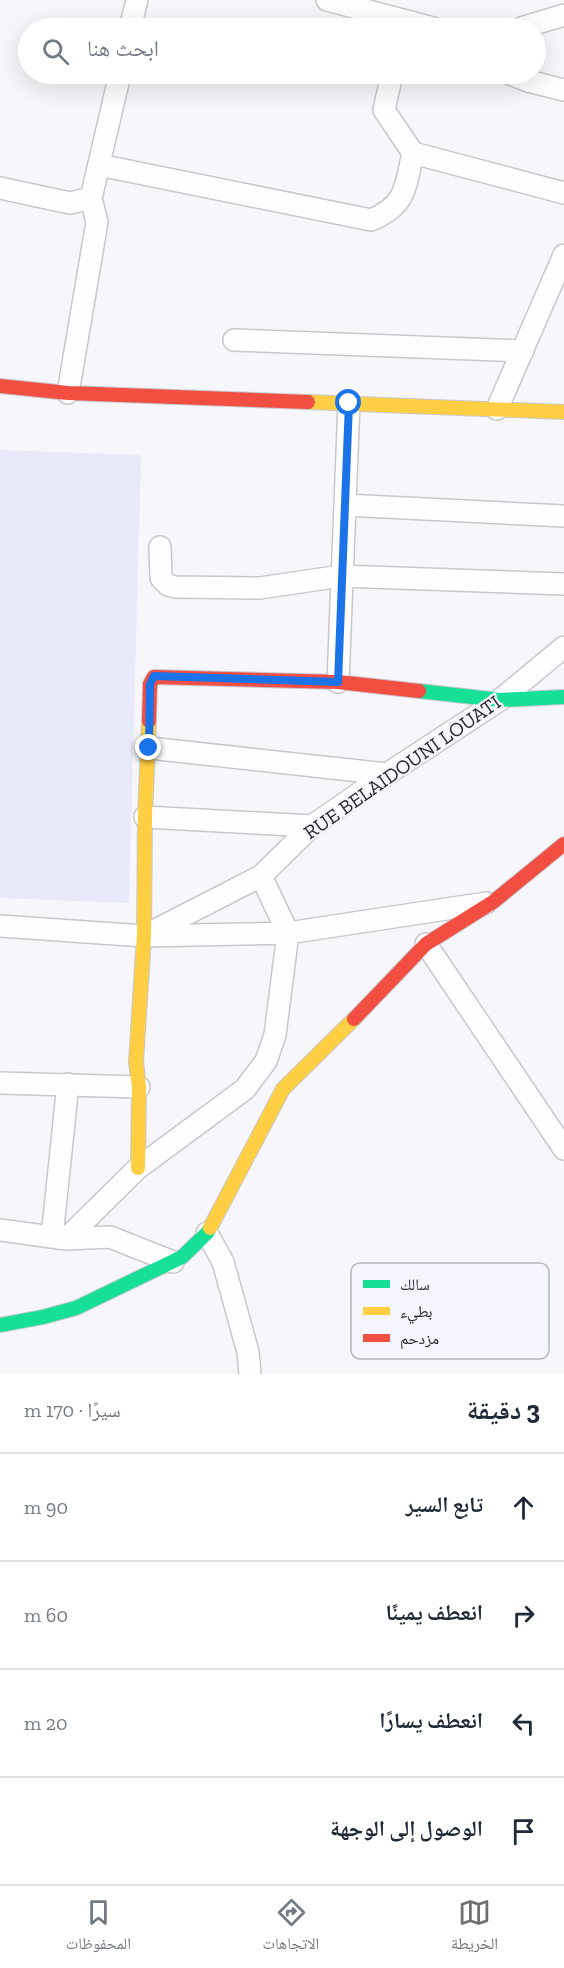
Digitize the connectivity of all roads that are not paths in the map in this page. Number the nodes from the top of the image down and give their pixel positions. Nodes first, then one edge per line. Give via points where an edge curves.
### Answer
1 (137, 0) edge
2 (327, 0) edge
3 (564, 15) edge
4 (132, 18) edge
5 (384, 18) edge
6 (546, 22) edge
7 (118, 84) edge
8 (390, 84) edge
9 (546, 84) edge
10 (564, 90) edge
11 (413, 153) junction
12 (99, 165) junction
13 (0, 188) edge
14 (564, 193) edge
15 (91, 198) junction
16 (564, 255) edge
17 (234, 340) dead end
18 (523, 351) junction
19 (0, 386) edge
20 (68, 393) junction
21 (349, 403) junction
22 (498, 409) junction
23 (564, 412) edge
24 (345, 505) junction
25 (564, 516) edge
26 (160, 547) dead end
27 (341, 576) junction
28 (564, 584) edge
29 (564, 647) edge
30 (338, 682) junction
31 (564, 697) edge
32 (500, 700) junction
33 (149, 748) junction
34 (387, 774) junction
35 (145, 817) junction
36 (312, 826) junction
37 (564, 844) edge
38 (261, 876) junction
39 (493, 902) junction
40 (0, 926) edge
41 (288, 933) junction
42 (144, 936) junction
43 (426, 944) junction
44 (0, 1083) edge
45 (68, 1084) junction
46 (139, 1087) junction
47 (564, 1149) edge
48 (138, 1168) junction
49 (0, 1230) edge
50 (207, 1233) junction
51 (59, 1238) junction
52 (172, 1262) junction
53 (0, 1325) edge
54 (250, 1374) edge

1 - 4 street
2 - 5 street
3 - 6 street
7 - 12 street
8 - 11 street via 384,110
9 - 10 street
11 - 12 street via 402,197 388,213 371,220
11 - 14 street
12 - 15 street
13 - 15 street via 70,203
15 - 20 street via 97,222
16 - 18 street
17 - 18 street
18 - 22 street
19 - 20 street
20 - 21 street
21 - 22 street
21 - 24 street
22 - 23 street
24 - 25 street
24 - 27 street
26 - 27 street via 161,578 168,585 260,588
27 - 28 street
27 - 30 street
29 - 32 street, RUE BELAIDOUNI LOUATI
30 - 32 street
30 - 33 street via 154,676 150,684
31 - 32 street
32 - 34 street, RUE BELAIDOUNI LOUATI
33 - 34 street
33 - 35 street
34 - 36 street, RUE BELAIDOUNI LOUATI
35 - 36 street
35 - 42 street
36 - 38 street, RUE BELAIDOUNI LOUATI
37 - 39 street
38 - 41 street
38 - 42 street, RUE BELAIDOUNI LOUATI
39 - 41 street
39 - 43 street
40 - 42 street
41 - 42 street
41 - 48 street via 275,1035 266,1061 245,1089
42 - 46 street via 136,1062
43 - 47 street
43 - 50 street via 282,1089
44 - 45 street
45 - 46 street
45 - 51 street
46 - 48 street
48 - 51 street
49 - 51 street
50 - 52 street
50 - 54 street via 223,1262 248,1352
51 - 52 street via 110,1238
52 - 53 street via 76,1308

